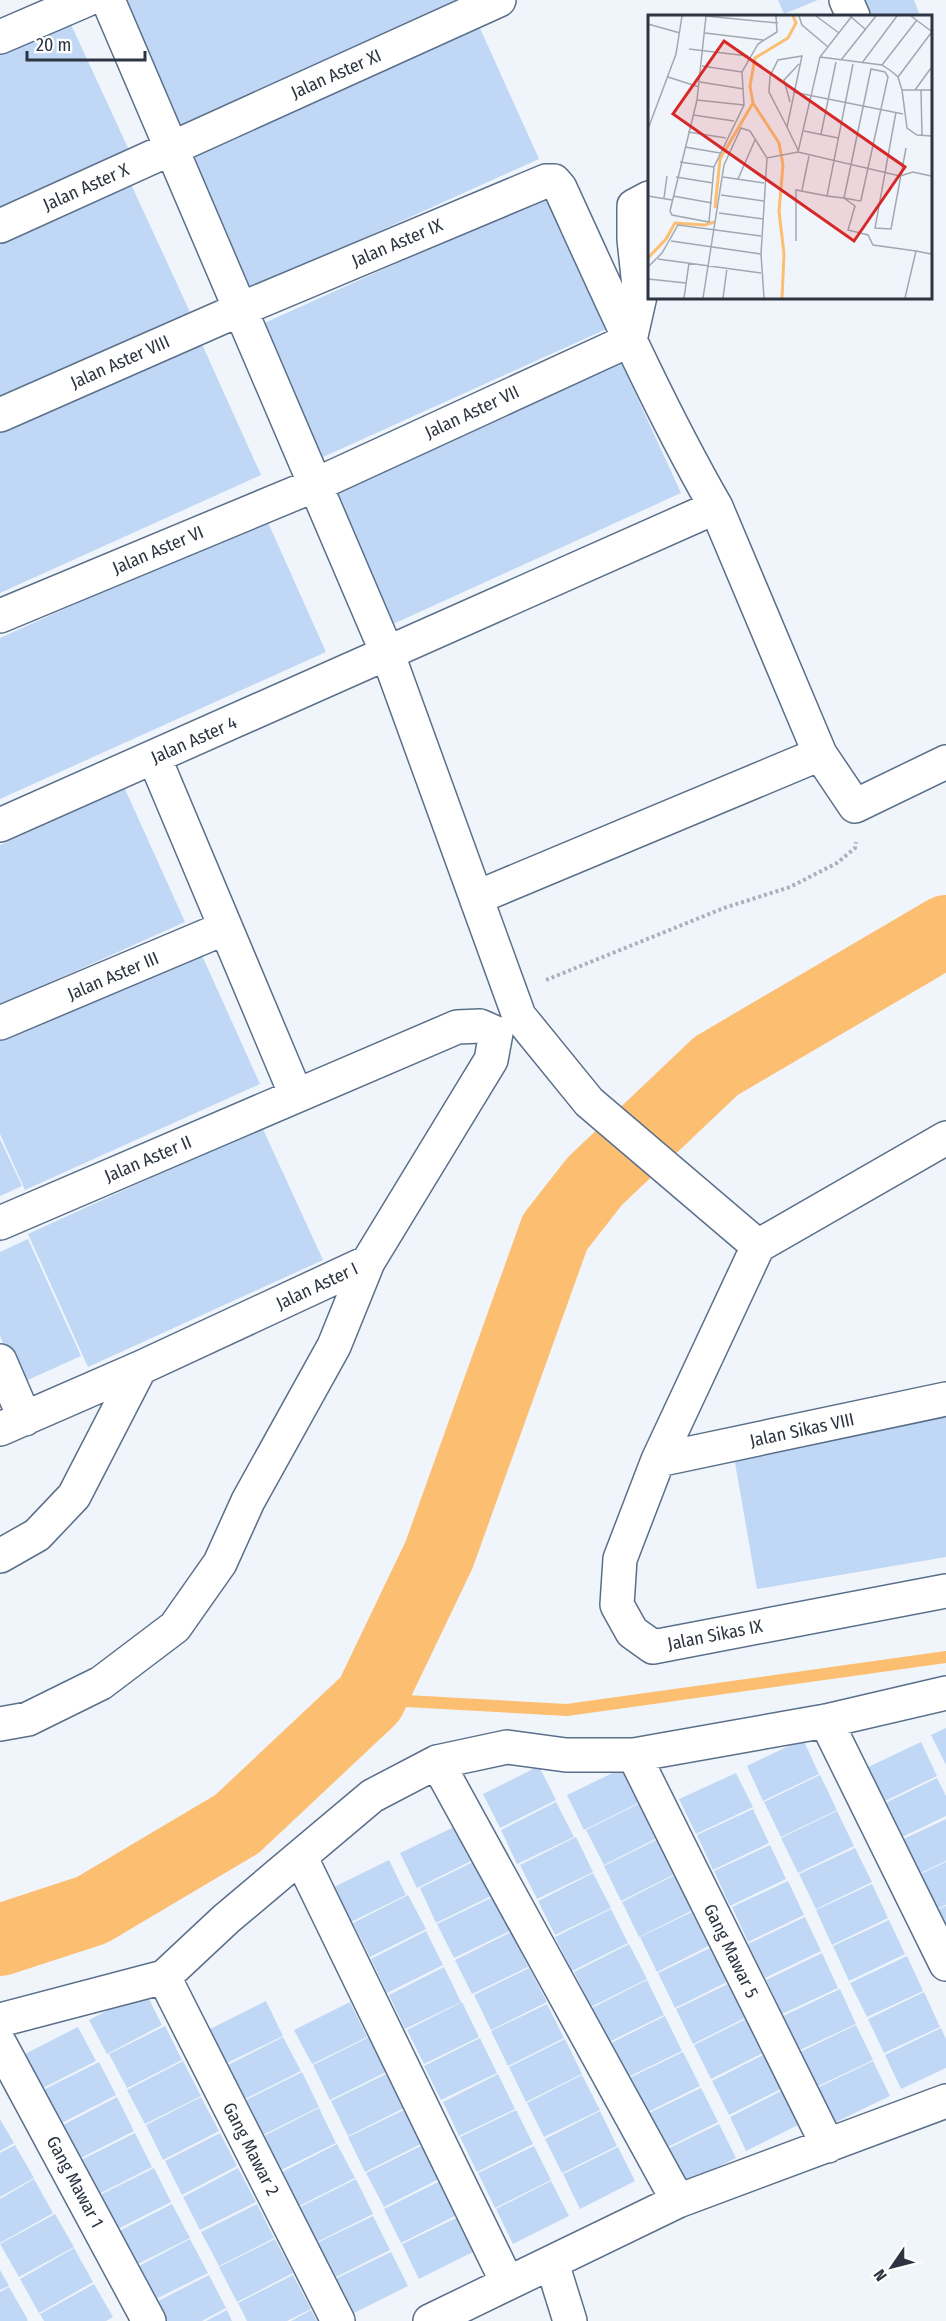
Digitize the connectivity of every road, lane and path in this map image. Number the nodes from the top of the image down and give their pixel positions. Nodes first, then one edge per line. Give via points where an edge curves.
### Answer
1 (86, 0) edge
2 (108, 0) edge
3 (499, 0) edge
4 (846, 0) edge
5 (854, 15) edge
6 (0, 37) edge
7 (172, 149) junction
8 (648, 199) edge
9 (0, 226) edge
10 (241, 309) junction
11 (630, 340) junction
12 (0, 415) edge
13 (315, 484) junction
14 (716, 507) junction
15 (0, 616) edge
16 (388, 655) junction
17 (820, 754) junction
18 (154, 757) junction
19 (946, 762) edge
20 (855, 806) junction
21 (0, 825) edge
22 (478, 897) junction
23 (225, 928) junction
24 (510, 1014) junction
25 (0, 1023) edge
26 (296, 1095) junction
27 (946, 1138) edge
28 (0, 1223) edge
29 (758, 1246) junction
30 (368, 1262) junction
31 (0, 1361) edge
32 (140, 1368) junction
33 (946, 1399) edge
34 (13, 1424) edge
35 (658, 1460) junction
36 (0, 1556) edge
37 (946, 1591) edge
38 (946, 1693) edge
39 (826, 1721) junction
40 (0, 1724) edge
41 (634, 1755) junction
42 (436, 1762) junction
43 (301, 1858) junction
44 (946, 1964) edge
45 (164, 1977) junction
46 (0, 2020) edge
47 (0, 2044) edge
48 (946, 2101) edge
49 (828, 2146) junction
50 (678, 2201) junction
51 (552, 2263) junction
52 (507, 2282) junction
53 (149, 2321) edge
54 (338, 2321) edge
55 (430, 2321) edge
56 (570, 2321) edge

1 - 6 street
2 - 7 street
3 - 7 street, Jalan Aster XI
4 - 5 street
7 - 9 street, Jalan Aster X
7 - 10 street
8 - 11 street via 634,206 640,297
10 - 11 street, Jalan Aster IX via 546,181 554,181
10 - 12 street, Jalan Aster VIII
10 - 13 street
11 - 13 street, Jalan Aster VII
11 - 14 street
13 - 15 street, Jalan Aster VI
13 - 16 street
14 - 16 street, Jalan Aster 4
14 - 17 street
16 - 18 street, Jalan Aster 4
16 - 22 street
17 - 20 street
17 - 22 street
18 - 21 street, Jalan Aster 4
18 - 23 street
19 - 20 street
20 - 24 path via 859,831 855,848 837,863 790,887 724,908
22 - 24 street
23 - 25 street, Jalan Aster III
23 - 26 street
24 - 26 street, Jalan Aster II via 480,1026 457,1027
24 - 29 street via 589,1102
24 - 30 street, Jalan Aster I via 491,1060
26 - 28 street, Jalan Aster II
27 - 29 street
29 - 35 street, Jalan Sikas IX
30 - 32 street, Jalan Aster I
30 - 40 street via 334,1346 249,1501 220,1563 175,1627 100,1683 28,1719
31 - 34 street
32 - 34 street, Jalan Aster I
32 - 36 street via 74,1496 37,1535
33 - 35 street, Jalan Sikas VIII
35 - 37 street, Jalan Sikas IX via 620,1559 616,1605 632,1632 653,1647
38 - 39 street
39 - 41 street
39 - 44 street
41 - 42 street via 566,1755 507,1747
41 - 49 street, Gang Mawar 5
42 - 43 street via 372,1796
42 - 50 street
43 - 45 street via 226,1919
43 - 52 street
45 - 46 street
45 - 54 street, Gang Mawar 2
47 - 53 street, Gang Mawar 1
48 - 49 street
49 - 50 street
50 - 51 street
51 - 52 street
51 - 56 street
52 - 55 street

